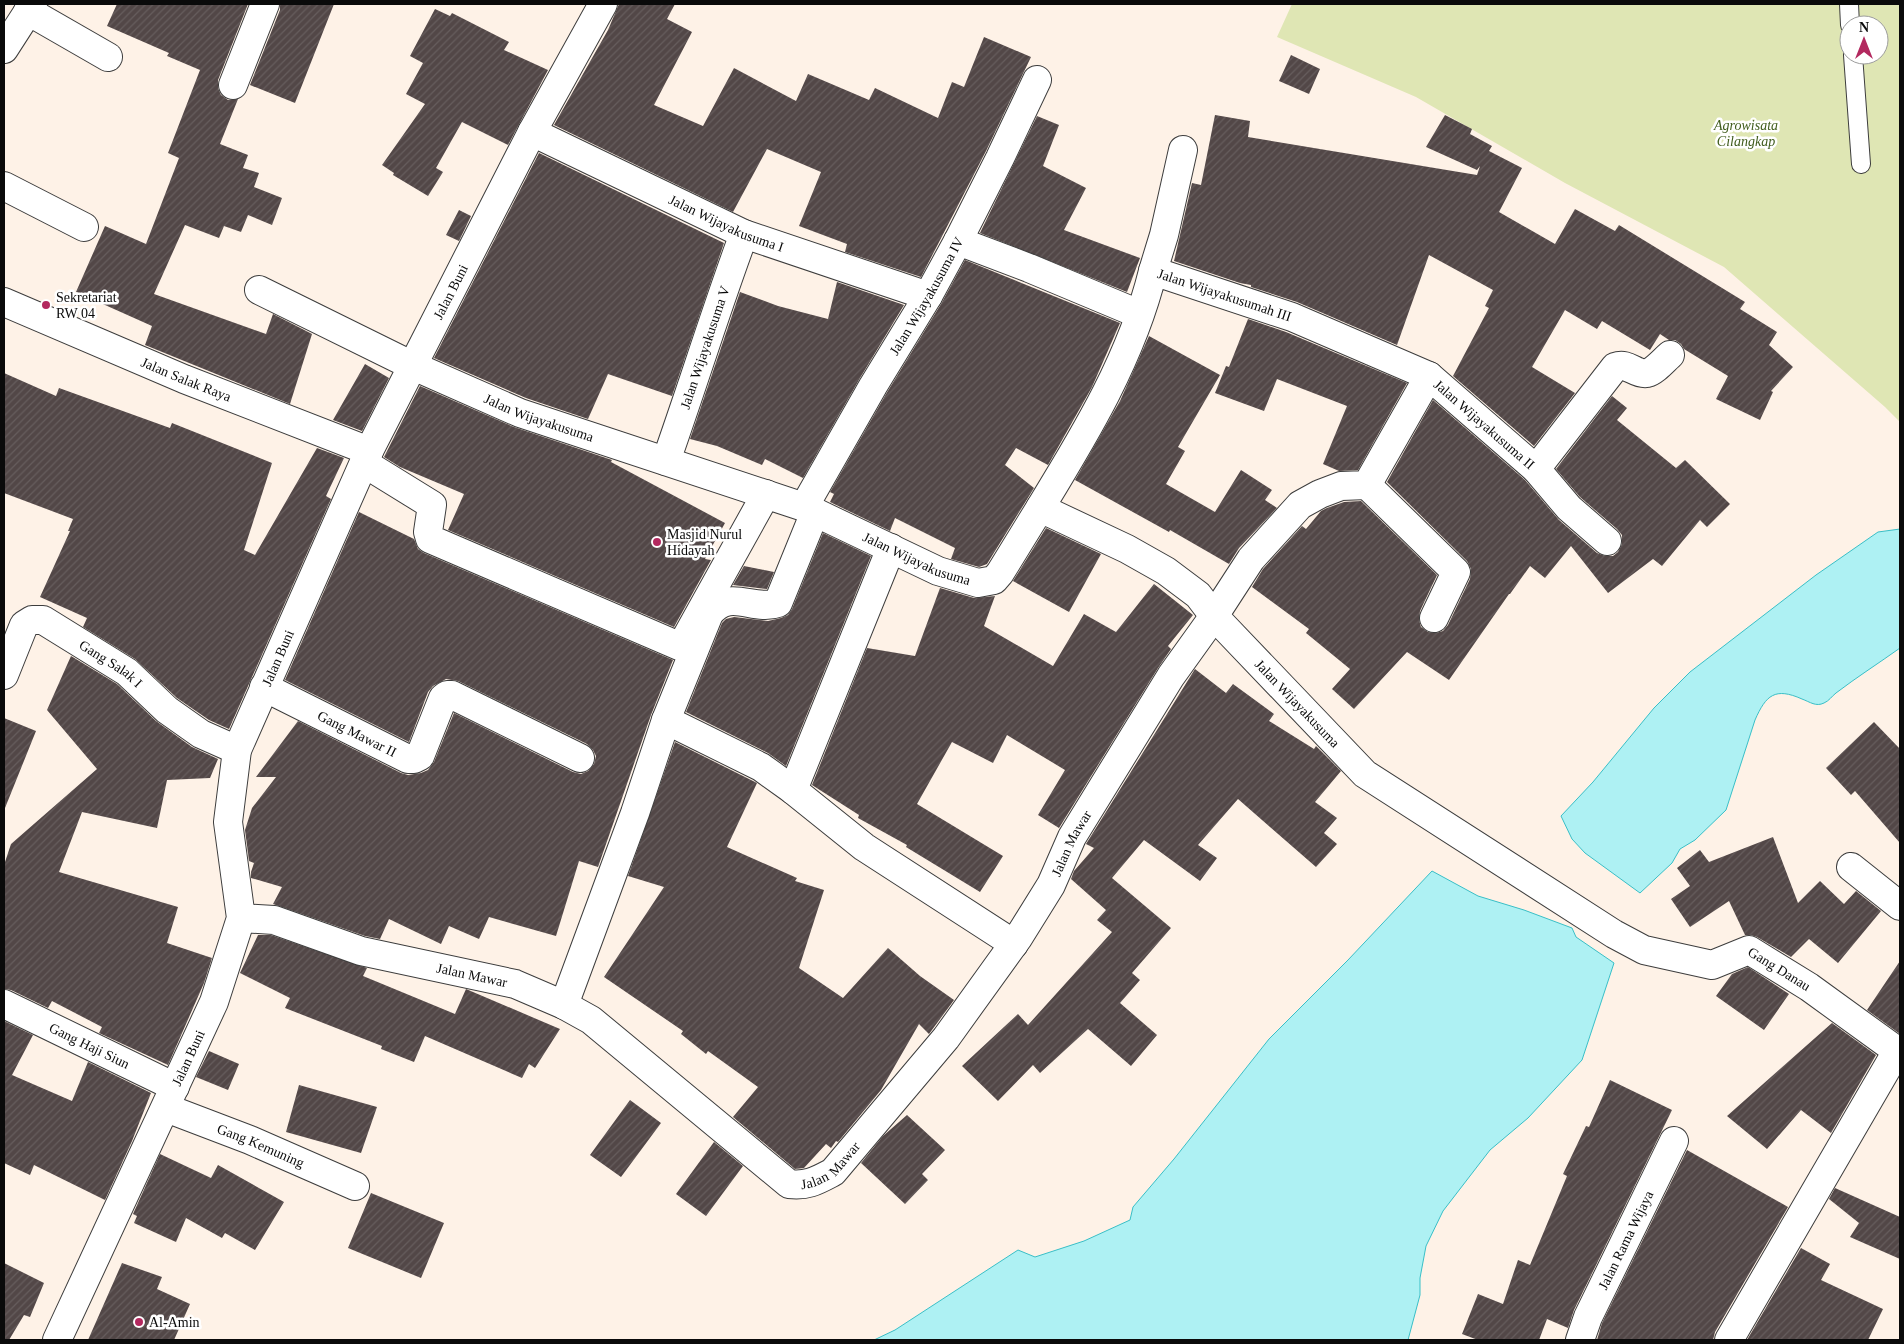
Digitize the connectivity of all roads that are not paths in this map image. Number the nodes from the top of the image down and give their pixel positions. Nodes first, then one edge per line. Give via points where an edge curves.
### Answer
1 (265, 4) edge
2 (602, 4) edge
3 (31, 8) edge
4 (4, 49) edge
5 (108, 56) dead end
6 (1854, 65) edge
7 (1036, 80) dead end
8 (233, 85) dead end
9 (532, 132) junction
10 (1183, 150) dead end
11 (1861, 164) dead end
12 (4, 186) edge
13 (84, 227) dead end
14 (744, 234) junction
15 (958, 242) junction
16 (1153, 271) junction
17 (259, 290) dead end
18 (928, 296) junction
19 (4, 302) edge
20 (1139, 314) junction
21 (1670, 355) dead end
22 (412, 365) junction
23 (1429, 376) junction
24 (366, 457) junction
25 (666, 461) junction
26 (1536, 469) junction
27 (1367, 485) junction
28 (766, 494) junction
29 (1040, 508) junction
30 (809, 510) junction
31 (1608, 541) dead end
32 (891, 548) junction
33 (1214, 616) junction
34 (1434, 618) dead end
35 (4, 675) edge
36 (264, 687) junction
37 (666, 720) junction
38 (237, 750) junction
39 (580, 758) dead end
40 (793, 790) junction
41 (1851, 867) dead end
42 (1900, 906) edge
43 (240, 918) junction
44 (1014, 944) junction
45 (1644, 950) joint
46 (4, 1004) edge
47 (564, 1005) junction
48 (1899, 1052) edge
49 (171, 1097) junction
50 (1674, 1141) dead end
51 (354, 1186) dead end
52 (57, 1340) edge
53 (1580, 1340) edge
54 (1729, 1340) edge

1 - 8 street
2 - 9 street, Jalan Buni
3 - 4 street
3 - 5 street
6 - 11 lane
7 - 15 street, Jalan Wijayakusuma IV
9 - 14 street, Jalan Wijayakusuma I
9 - 22 street, Jalan Buni
10 - 16 street
12 - 13 street
14 - 18 street, Jalan Wijayakusuma I
14 - 25 street, Jalan Wijayakusuma V
15 - 18 street, Jalan Wijayakusuma IV
15 - 20 street
16 - 20 street, Jalan Wijayakusumah III
16 - 23 street, Jalan Wijayakusumah III via 1292,317
17 - 22 street, Jalan Wijayakusuma
18 - 30 street, Jalan Wijayakusuma IV via 873,386
19 - 24 street, Jalan Salak Raya
20 - 29 street, Jalan Wijayakusumah III via 1108,392
21 - 26 street, Jalan Wijayakusuma II via 1648,373 1624,365 1615,367
22 - 24 street, Jalan Buni
22 - 25 street, Jalan Wijayakusuma via 520,413
23 - 26 street, Jalan Wijayakusuma II
23 - 27 street, Jalan Wijayakusuma II
24 - 28 street, Jalan Salak Raya via 432,505 430,539 679,646
24 - 36 street, Jalan Buni
25 - 28 street, Jalan Wijayakusuma
26 - 31 street via 1568,508
27 - 33 street via 1341,486 1300,505 1251,560
27 - 34 street via 1456,572
28 - 30 street, Jalan Wijayakusuma
29 - 32 street, Jalan Wijayakusuma via 1000,573 987,582 978,583 938,571
29 - 33 street, Jalan Wijayakusuma via 1166,571 1198,595
30 - 32 street, Jalan Wijayakusuma
30 - 37 street, Jalan Wijayakusuma IV via 778,603 756,605 736,600 715,606
32 - 40 street
33 - 44 street, Jalan Mawar via 1171,676 1072,837 1051,885
33 - 45 street, Jalan Wijayakusuma via 1365,774
35 - 38 street, Gang Salak I via 24,625 32,620 43,620 127,672 167,710 201,734
36 - 38 street, Jalan Buni
36 - 39 street, Gang Mawar II via 408,758 420,756 447,695
37 - 40 street via 761,767
37 - 47 street via 636,813
38 - 43 street, Jalan Buni via 228,822
40 - 44 street via 864,847
41 - 42 street
43 - 47 street, Jalan Mawar via 274,920 361,951 515,984
43 - 49 street, Jalan Buni via 214,1002
44 - 47 street, Jalan Mawar via 946,1038 833,1172 801,1185 789,1184 592,1020
45 - 48 street, Gang Danau via 1712,965 1749,950
46 - 49 street, Gang Haji Siun
48 - 54 street
49 - 51 street, Gang Kemuning via 250,1140
49 - 52 street, Jalan Buni
50 - 53 street, Jalan Rama Wijaya via 1588,1317

